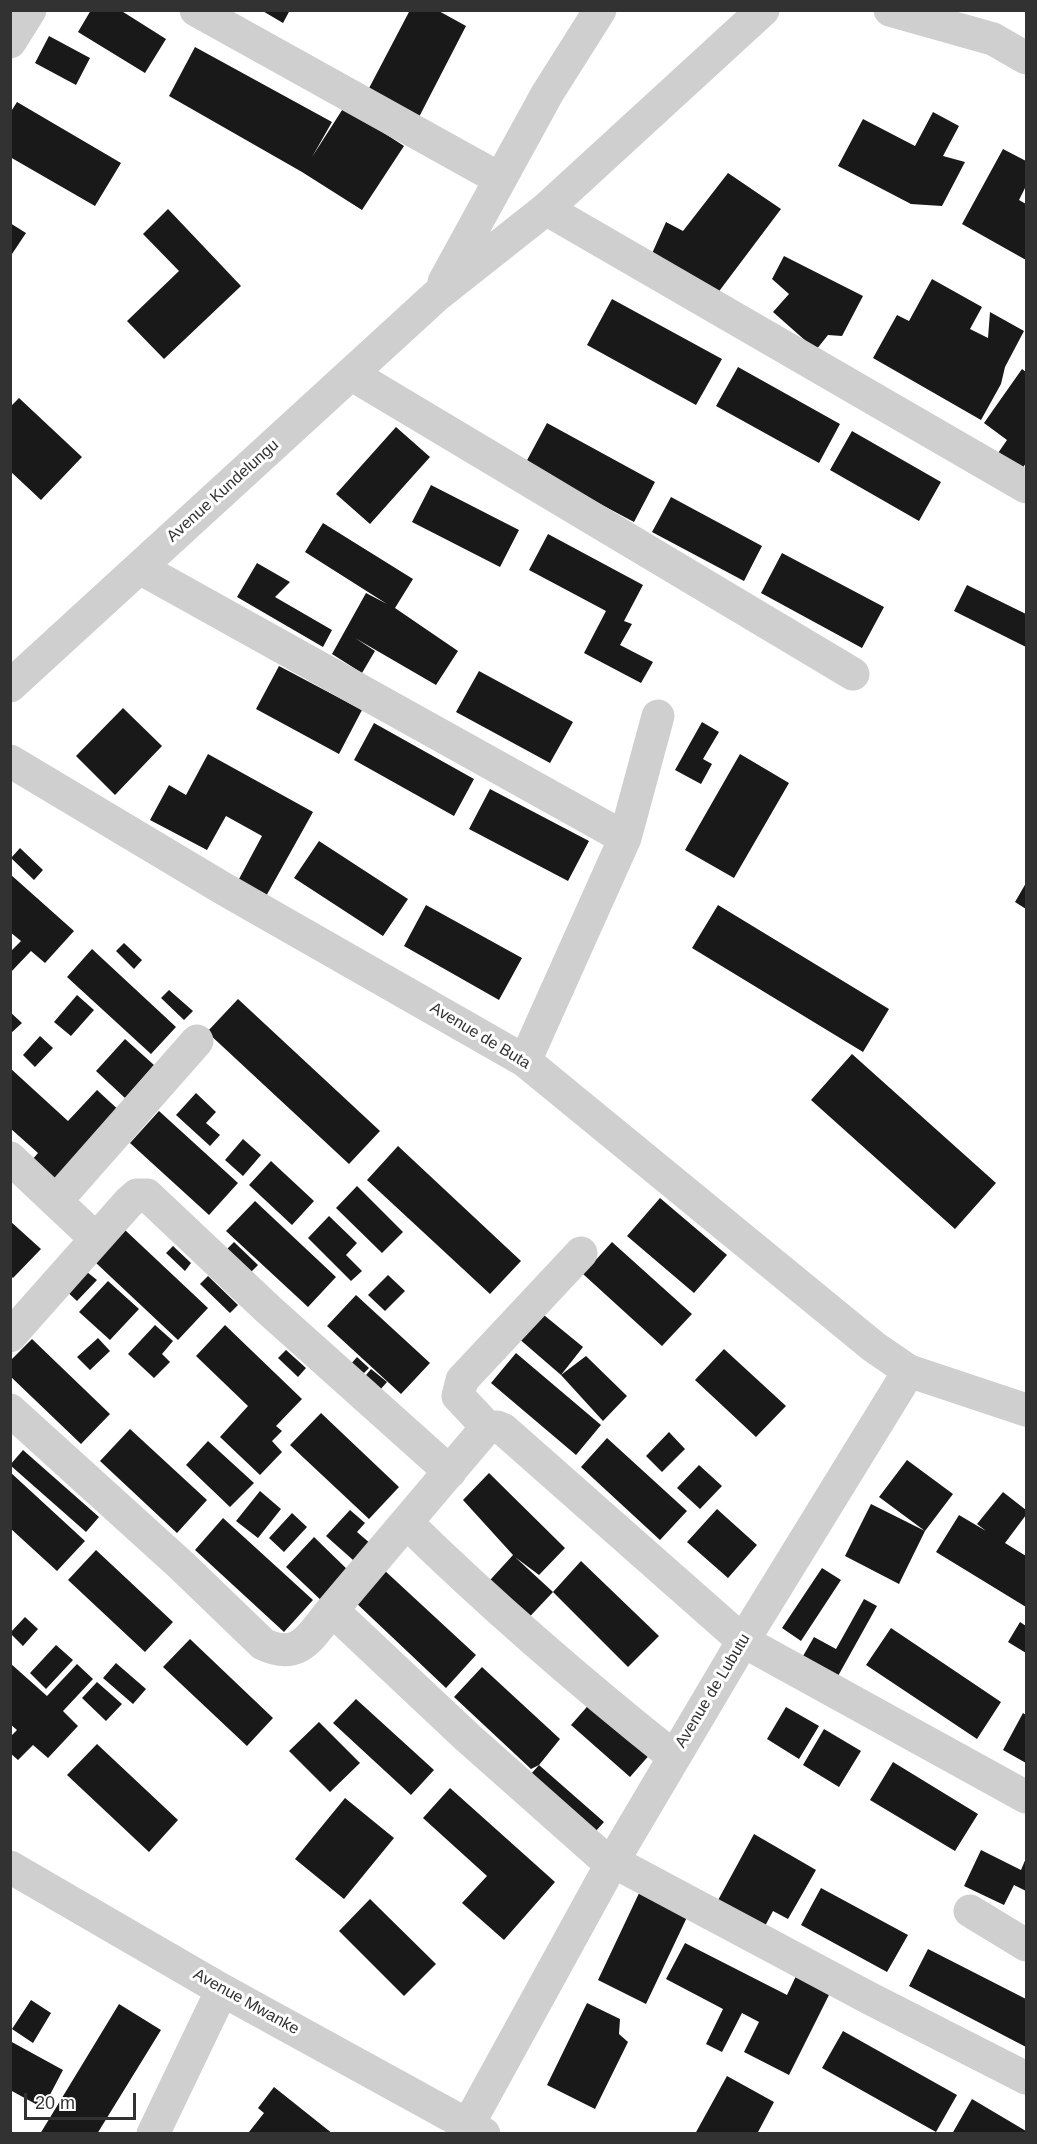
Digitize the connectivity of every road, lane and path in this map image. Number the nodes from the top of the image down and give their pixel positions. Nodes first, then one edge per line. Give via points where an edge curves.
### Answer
1 (30, 10) edge
2 (196, 10) edge
3 (600, 10) edge
4 (764, 10) edge
5 (890, 10) edge
6 (964, 10) edge
7 (993, 39) junction
8 (10, 42) edge
9 (1026, 58) edge
10 (500, 179) junction
11 (546, 209) junction
12 (436, 296) junction
13 (351, 374) junction
14 (1026, 487) edge
15 (140, 567) junction
16 (854, 674) dead end
17 (10, 686) edge
18 (658, 716) dead end
19 (10, 761) edge
20 (625, 838) junction
21 (197, 1041) dead end
22 (525, 1061) junction
23 (10, 1158) edge
24 (56, 1201) junction
25 (96, 1239) junction
26 (581, 1253) dead end
27 (10, 1336) edge
28 (909, 1371) junction
29 (10, 1410) edge
30 (1026, 1410) edge
31 (487, 1427) junction
32 (450, 1472) junction
33 (407, 1523) junction
34 (332, 1610) junction
35 (742, 1641) junction
36 (674, 1757) junction
37 (1026, 1797) edge
38 (613, 1861) junction
39 (10, 1867) edge
40 (970, 1911) dead end
41 (1026, 1945) edge
42 (222, 1990) junction
43 (1026, 2078) edge
44 (476, 2129) edge
45 (153, 2133) edge

1 - 8 street
2 - 10 street
3 - 10 street
4 - 11 street
5 - 7 street
6 - 7 street
7 - 9 street
10 - 12 street
11 - 12 street
11 - 14 street
12 - 13 street, Avenue Kundelungu
13 - 15 street, Avenue Kundelungu
13 - 16 street
15 - 17 street, Avenue Kundelungu
15 - 20 street
18 - 20 street
19 - 22 street, Avenue de Buta
20 - 22 street
21 - 24 street
22 - 28 street, Avenue de Buta via 874,1347
23 - 24 street
24 - 25 street
25 - 27 street
25 - 32 street via 137,1194 147,1194
26 - 31 street via 462,1380 458,1396
28 - 30 street
28 - 35 street, Avenue de Lubutu
29 - 34 street via 263,1644 275,1650 300,1647
31 - 32 street
31 - 35 street via 504,1430
32 - 33 street
33 - 34 street
33 - 36 street via 540,1647
34 - 38 street via 590,1847
35 - 36 street, Avenue de Lubutu
35 - 37 street
36 - 38 street, Avenue de Lubutu
38 - 43 street
38 - 44 street, Avenue de Lubutu
39 - 42 street, Avenue Mwanke
40 - 41 street
42 - 44 street, Avenue Mwanke
42 - 45 street

